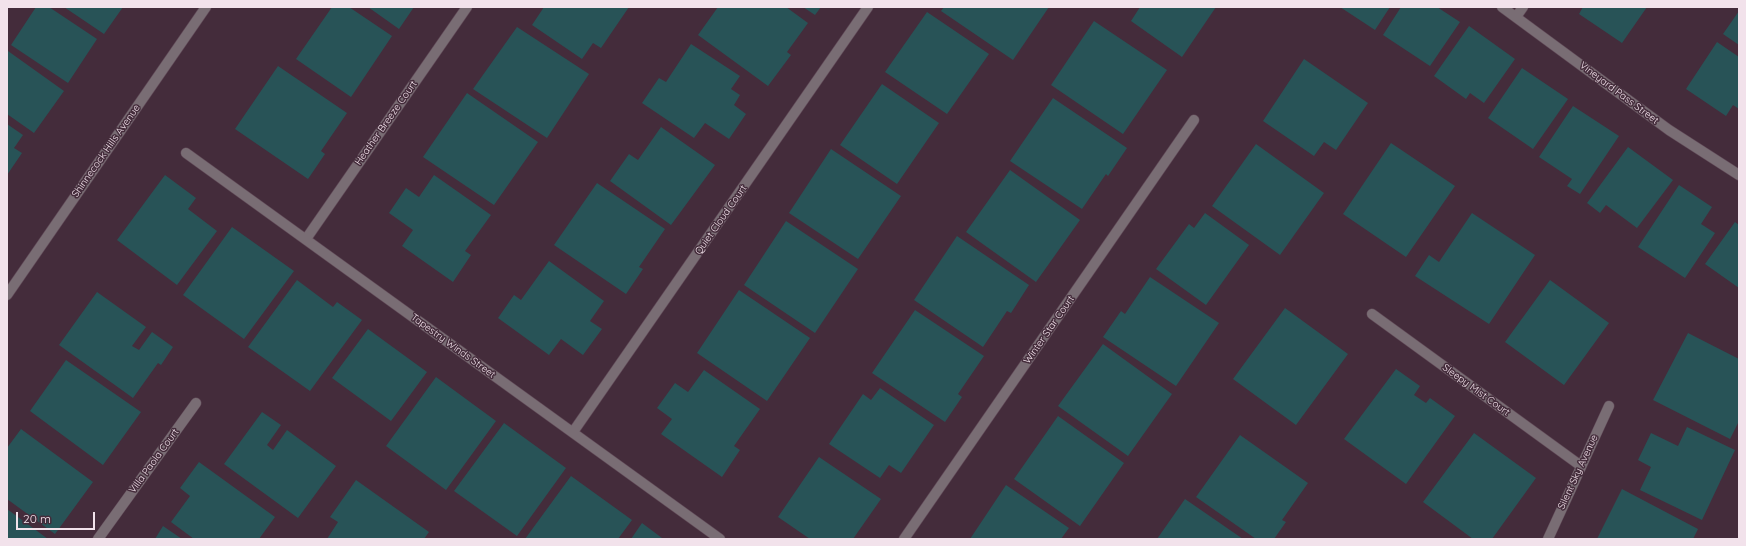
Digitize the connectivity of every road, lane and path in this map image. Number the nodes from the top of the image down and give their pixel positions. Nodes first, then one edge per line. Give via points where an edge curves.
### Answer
1 (206, 7) edge
2 (467, 7) edge
3 (868, 7) edge
4 (1502, 7) edge
5 (1523, 7) edge
6 (1516, 17) junction
7 (1194, 120) dead end
8 (186, 153) dead end
9 (1739, 175) edge
10 (306, 239) junction
11 (7, 295) edge
12 (1372, 314) dead end
13 (196, 403) dead end
14 (1609, 406) dead end
15 (573, 432) junction
16 (1581, 466) junction
17 (98, 539) edge
18 (720, 539) edge
19 (904, 539) edge
20 (1548, 539) edge

1 - 11 street, Shinnecock Hills Avenue
2 - 10 street, Heather Breeze Court
3 - 15 street, Quiet Cloud Court
4 - 6 street, Vineyard Pass Street
5 - 6 street
6 - 9 street, Vineyard Pass Street via 1669,130
7 - 19 street, Winter Star Court
8 - 10 street, Tapestry Winds Street
10 - 15 street, Tapestry Winds Street
12 - 16 street, Sleepy Mist Court
13 - 17 street, Villa Paola Court
14 - 16 street, Silent Sky Avenue
15 - 18 street, Tapestry Winds Street
16 - 20 street, Silent Sky Avenue

